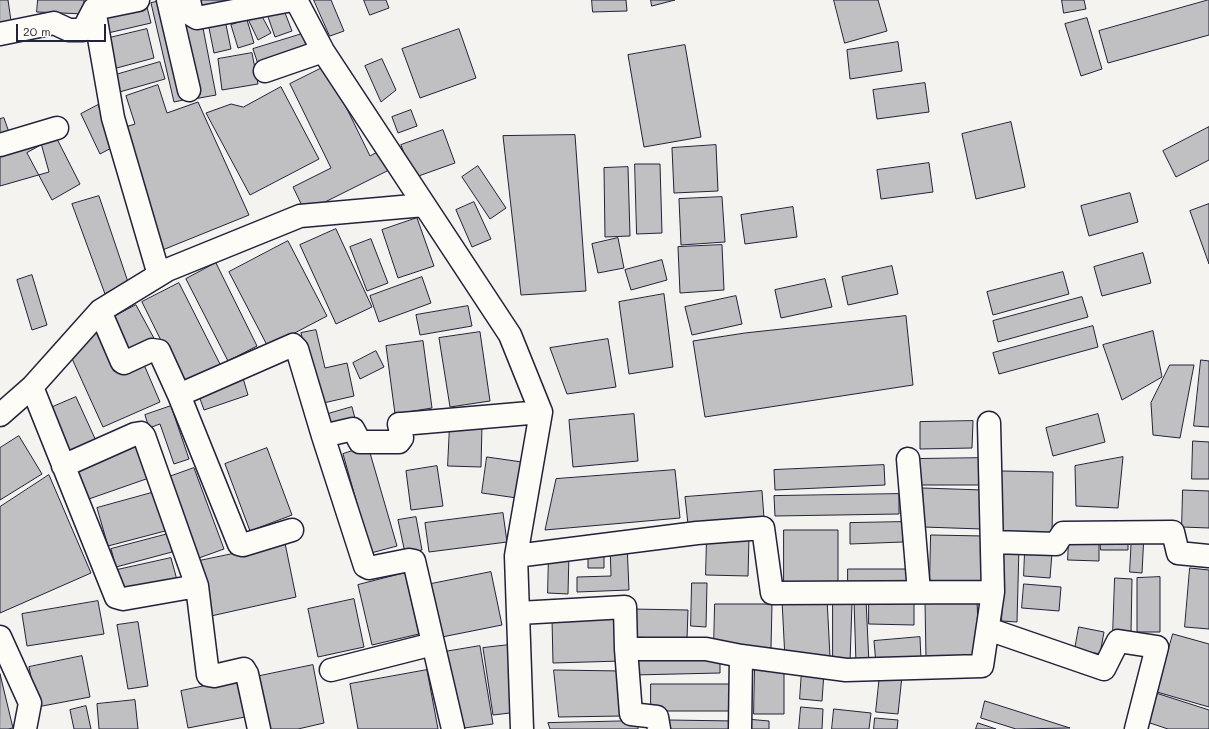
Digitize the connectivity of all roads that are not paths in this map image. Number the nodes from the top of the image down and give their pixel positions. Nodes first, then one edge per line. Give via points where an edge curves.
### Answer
1 (138, 0) edge
2 (168, 0) edge
3 (189, 0) edge
4 (292, 0) edge
5 (296, 0) edge
6 (94, 8) junction
7 (0, 34) edge
8 (323, 51) junction
9 (265, 71) dead end
10 (189, 90) dead end
11 (57, 128) dead end
12 (0, 145) edge
13 (424, 205) junction
14 (159, 275) junction
15 (100, 311) junction
16 (32, 387) junction
17 (179, 395) junction
18 (541, 412) junction
19 (0, 415) edge
20 (989, 422) dead end
21 (323, 436) junction
22 (908, 459) dead end
23 (63, 466) junction
24 (292, 530) dead end
25 (993, 542) junction
26 (516, 556) junction
27 (1209, 556) edge
28 (197, 586) junction
29 (919, 592) junction
30 (993, 592) junction
31 (519, 613) junction
32 (988, 629) junction
33 (0, 637) edge
34 (433, 644) junction
35 (626, 649) junction
36 (741, 656) junction
37 (331, 670) dead end
38 (25, 729) edge
39 (259, 729) edge
40 (453, 729) edge
41 (522, 729) edge
42 (660, 729) edge
43 (740, 729) edge
44 (1136, 729) edge

1 - 6 street
2 - 10 street
3 - 4 street via 192,15 197,18
5 - 8 street
6 - 7 street via 83,30 69,30 54,23
6 - 14 street via 113,118
8 - 9 street
8 - 13 street
11 - 12 street
13 - 14 street via 300,216
13 - 18 street via 510,335
14 - 15 street
15 - 16 street
15 - 17 street via 122,362 152,350 159,351
16 - 19 street
16 - 23 street
17 - 21 street via 293,345 297,350
17 - 24 street via 238,544 243,545
18 - 21 street via 399,424 402,438 399,442 360,442 354,429
18 - 26 street
20 - 25 street
21 - 34 street via 364,563 369,568 414,561
22 - 29 street
23 - 28 street via 116,597 123,599
23 - 28 street via 141,433
25 - 27 street via 1056,544 1063,534 1173,532 1178,553
25 - 30 street
26 - 29 street via 697,533 763,528 772,593
26 - 31 street
28 - 39 street via 208,675 244,669
29 - 30 street
30 - 32 street
31 - 35 street via 625,607
31 - 41 street
32 - 36 street via 982,666 846,670
32 - 44 street via 1104,669 1118,641 1157,647
33 - 38 street via 30,703
34 - 37 street
34 - 40 street
35 - 36 street via 706,649
35 - 42 street via 632,714 657,717
36 - 43 street

